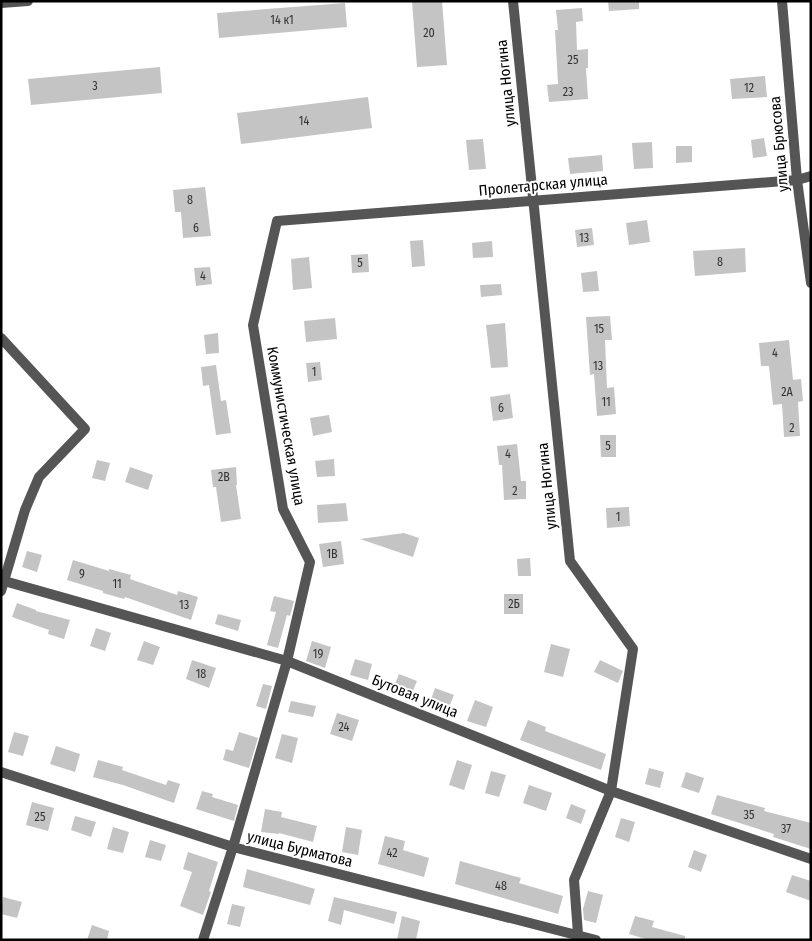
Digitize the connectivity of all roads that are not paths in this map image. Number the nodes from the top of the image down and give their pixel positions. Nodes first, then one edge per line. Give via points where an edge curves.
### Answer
1 (28, 1) edge
2 (513, 1) edge
3 (782, 1) edge
4 (1, 4) edge
5 (811, 176) edge
6 (797, 180) junction
7 (534, 201) junction
8 (277, 221) joint
9 (811, 283) edge
10 (1, 338) edge
11 (3, 580) edge
12 (1, 592) edge
13 (287, 661) junction
14 (1, 772) edge
15 (611, 791) junction
16 (233, 847) junction
17 (811, 859) edge
18 (577, 937) edge
19 (203, 940) edge
20 (596, 940) edge

1 - 4 street
2 - 7 street, улица Ногина
3 - 6 street, улица Брюсова
5 - 6 street, Пролетарская улица
6 - 7 street, Пролетарская улица
6 - 9 street, улица Брюсова
7 - 8 street, Пролетарская улица
7 - 15 street, улица Ногина via 570,561 633,649
8 - 13 street, Коммунистическая улица via 253,325 283,509 310,562
10 - 11 street via 84,429 39,478 25,510
11 - 12 street
11 - 13 street, Бутовая улица
13 - 15 street, Бутовая улица
13 - 16 street, Коммунистическая улица
14 - 16 street, улица Бурматова
15 - 17 street, Бутовая улица
15 - 18 street, улица Ногина via 574,880
16 - 18 street, улица Бурматова
16 - 19 street, Коммунистическая улица
18 - 20 street, улица Бурматова

